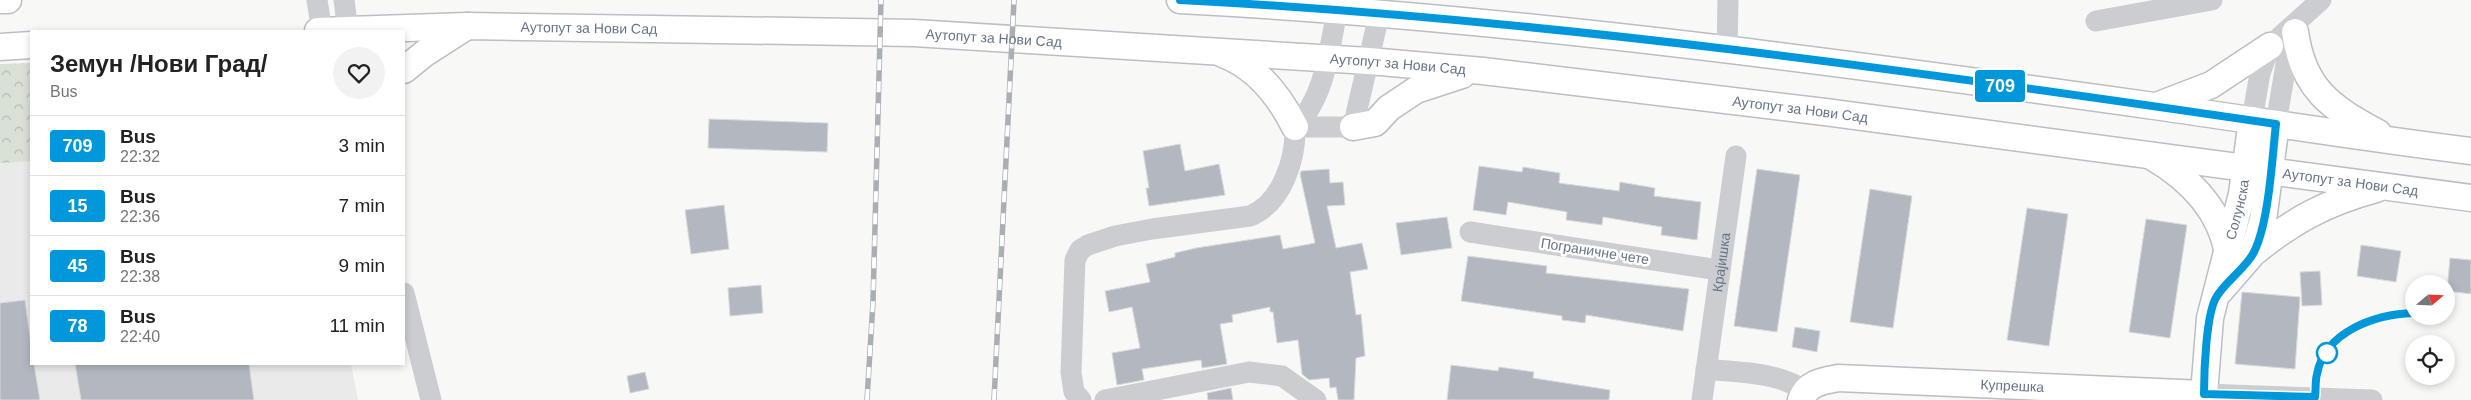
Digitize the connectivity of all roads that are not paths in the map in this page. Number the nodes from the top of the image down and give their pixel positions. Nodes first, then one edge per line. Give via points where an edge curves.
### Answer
1 (0, 0) edge
2 (8, 0) edge
3 (316, 0) edge
4 (344, 0) edge
5 (1180, 0) edge
6 (1436, 0) edge
7 (1728, 0) edge
8 (2212, 0) edge
9 (1222, 1) edge
10 (2315, 2) edge
11 (1337, 11) junction
12 (1379, 15) junction
13 (2096, 21) dead end
14 (1480, 24) junction
15 (467, 26) junction
16 (2297, 26) junction
17 (321, 30) edge
18 (348, 30) edge
19 (30, 44) edge
20 (2270, 46) junction
21 (0, 47) edge
22 (1727, 50) junction
23 (1215, 51) junction
24 (1327, 58) junction
25 (1369, 61) junction
26 (405, 69) edge
27 (1483, 71) junction
28 (2157, 106) junction
29 (2264, 122) junction
30 (1296, 127) junction
31 (1353, 127) junction
32 (2391, 141) junction
33 (2471, 150) edge
34 (2149, 154) junction
35 (1736, 156) dead end
36 (2258, 168) junction
37 (2389, 186) junction
38 (2471, 198) edge
39 (1470, 232) dead end
40 (2228, 253) junction
41 (2253, 253) junction
42 (1719, 270) junction
43 (405, 297) edge
44 (2215, 297) junction
45 (1706, 369) junction
46 (2008, 393) edge
47 (1803, 396) edge
48 (2204, 397) edge
49 (431, 400) edge
50 (1080, 400) edge
51 (1104, 400) edge
52 (1316, 400) edge
53 (1702, 400) edge
54 (2372, 400) edge

1 - 2 main road
3 - 17 street
4 - 18 street
5 - 9 main road
6 - 14 main road via 1452,12
7 - 22 street
8 - 13 street
9 - 11 main road
10 - 16 street
11 - 12 main road
11 - 24 street
12 - 14 main road
12 - 25 street
14 - 22 main road
15 - 18 main road, Аутопут за Нови Сад
15 - 23 main road, Аутопут за Нови Сад via 914,33
15 - 26 main road
16 - 20 street
16 - 29 street
16 - 32 main road via 2303,63 2314,88 2329,103
19 - 21 main road
20 - 28 main road via 2211,85
20 - 29 street via 2260,73
22 - 28 main road
23 - 24 main road, Аутопут за Нови Сад
23 - 30 main road via 1234,58 1263,79
24 - 25 main road, Аутопут за Нови Сад
24 - 30 street via 1315,100
25 - 27 main road, Аутопут за Нови Сад
25 - 31 street
27 - 31 main road via 1427,84 1389,108 1374,123
27 - 34 main road, Аутопут за Нови Сад
28 - 29 main road
29 - 32 main road
29 - 36 main road, Солунска
30 - 31 street
30 - 50 street via 1290,164 1280,186 1261,211 1250,216 1115,236 1080,250 1075,260 1071,372 1074,392
32 - 33 main road
34 - 36 main road, Аутопут за Нови Сад
34 - 40 main road via 2183,178 2207,203 2224,233
35 - 42 street, Крајишка
36 - 37 main road, Аутопут за Нови Сад
36 - 40 main road, Солунска via 2242,194
36 - 41 main road, Солунска via 2263,220
37 - 38 main road, Аутопут за Нови Сад
37 - 41 main road via 2328,204 2278,233
39 - 42 street, Пограничне чете
40 - 44 main road, Солунска
41 - 44 main road, Солунска
42 - 45 street, Крајишка
43 - 49 street
44 - 48 main road, Солунска via 2210,318
45 - 47 street via 1770,375 1793,383
45 - 53 street, Крајишка
46 - 47 main road, Купрешка via 1838,378 1813,384
46 - 48 main road, Купрешка
48 - 54 street, Купрешка
51 - 52 street via 1249,372 1282,376

